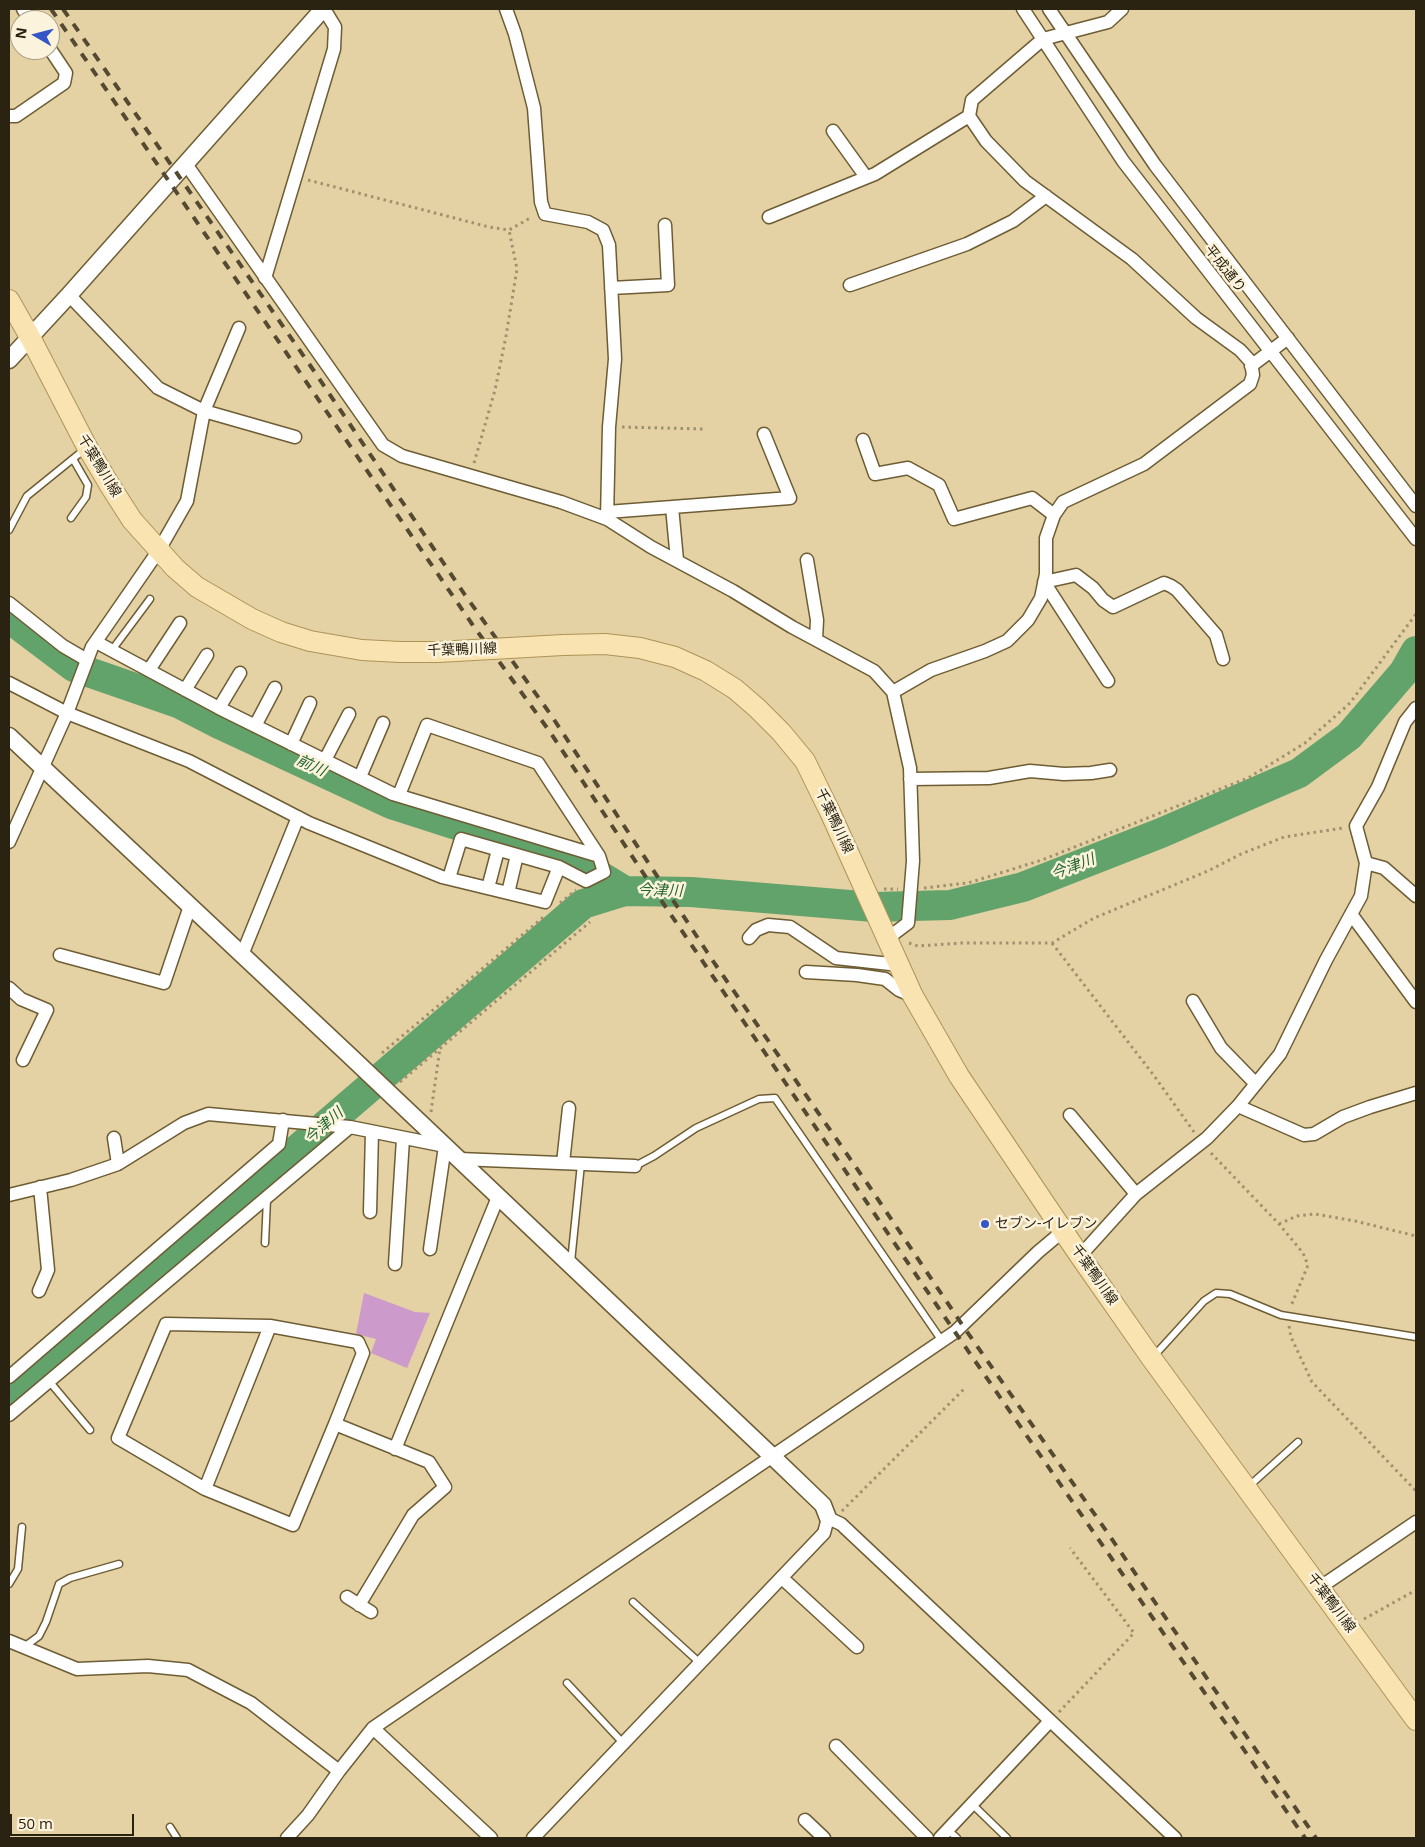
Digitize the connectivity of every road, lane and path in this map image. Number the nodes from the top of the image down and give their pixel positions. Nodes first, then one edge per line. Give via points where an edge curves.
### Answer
1 (324, 9) edge
2 (506, 9) edge
3 (1023, 9) edge
4 (1049, 9) edge
5 (1122, 9) edge
6 (1065, 33) junction
7 (1043, 39) junction
8 (57, 60) edge
9 (9, 116) edge
10 (969, 116) junction
11 (833, 131) dead end
12 (186, 164) junction
13 (296, 177) junction
14 (866, 177) junction
15 (1046, 196) junction
16 (544, 210) junction
17 (769, 217) dead end
18 (665, 225) dead end
19 (509, 230) junction
20 (265, 278) junction
21 (850, 285) dead end
22 (612, 288) junction
23 (69, 296) junction
24 (9, 300) edge
25 (239, 328) dead end
26 (30, 337) junction
27 (1288, 338) junction
28 (1270, 352) junction
29 (9, 360) edge
30 (1251, 366) junction
31 (204, 411) junction
32 (609, 427) junction
33 (703, 429) dead end
34 (764, 434) dead end
35 (295, 437) dead end
36 (862, 440) dead end
37 (80, 453) junction
38 (470, 476) junction
39 (1416, 506) edge
40 (672, 507) junction
41 (1054, 515) junction
42 (607, 516) junction
43 (72, 518) dead end
44 (9, 530) edge
45 (1416, 539) edge
46 (158, 550) junction
47 (677, 560) junction
48 (807, 560) dead end
49 (1044, 582) junction
50 (150, 599) dead end
51 (9, 603) edge
52 (1416, 614) edge
53 (180, 623) dead end
54 (816, 639) junction
55 (96, 642) junction
56 (112, 650) junction
57 (207, 655) dead end
58 (1224, 659) dead end
59 (87, 660) junction
60 (149, 670) junction
61 (240, 673) dead end
62 (1108, 681) dead end
63 (9, 684) edge
64 (275, 688) dead end
65 (185, 690) junction
66 (893, 692) junction
67 (310, 703) dead end
68 (218, 708) junction
69 (66, 713) junction
70 (349, 714) dead end
71 (1415, 715) edge
72 (383, 723) dead end
73 (255, 726) junction
74 (9, 736) edge
75 (291, 744) junction
76 (325, 760) junction
77 (41, 767) junction
78 (1110, 770) dead end
79 (360, 778) junction
80 (910, 779) junction
81 (399, 795) junction
82 (298, 818) junction
83 (1356, 826) junction
84 (9, 842) edge
85 (498, 850) junction
86 (517, 855) junction
87 (599, 856) junction
88 (1366, 863) junction
89 (559, 867) junction
90 (449, 878) junction
91 (586, 881) junction
92 (488, 888) junction
93 (873, 888) junction
94 (911, 890) junction
95 (508, 893) junction
96 (1416, 896) edge
97 (190, 906) junction
98 (556, 907) dead end
99 (548, 913) dead end
100 (1351, 914) junction
101 (590, 922) dead end
102 (749, 938) dead end
103 (888, 938) junction
104 (1052, 943) junction
105 (60, 955) dead end
106 (242, 955) junction
107 (899, 965) junction
108 (806, 972) dead end
109 (9, 988) edge
110 (914, 996) junction
111 (1193, 1000) dead end
112 (1416, 1002) edge
113 (440, 1048) junction
114 (382, 1053) dead end
115 (23, 1060) dead end
116 (1256, 1084) junction
117 (388, 1092) junction
118 (1416, 1093) edge
119 (1238, 1106) junction
120 (569, 1108) dead end
121 (1070, 1115) dead end
122 (283, 1120) junction
123 (350, 1127) junction
124 (428, 1130) junction
125 (372, 1132) junction
126 (114, 1138) dead end
127 (403, 1139) junction
128 (1201, 1143) junction
129 (445, 1146) junction
130 (459, 1159) junction
131 (563, 1163) junction
132 (118, 1164) junction
133 (581, 1164) junction
134 (635, 1166) joint
135 (40, 1187) junction
136 (1136, 1194) junction
137 (9, 1195) edge
138 (498, 1197) junction
139 (267, 1199) junction
140 (370, 1212) dead end
141 (1279, 1224) junction
142 (1063, 1231) junction
143 (1416, 1236) edge
144 (265, 1243) dead end
145 (430, 1250) dead end
146 (1080, 1256) junction
147 (395, 1264) dead end
148 (570, 1266) junction
149 (39, 1291) dead end
150 (1287, 1315) junction
151 (270, 1326) junction
152 (1416, 1337) edge
153 (942, 1341) junction
154 (1152, 1359) junction
155 (9, 1377) edge
156 (49, 1381) junction
157 (964, 1388) dead end
158 (9, 1415) edge
159 (335, 1424) junction
160 (90, 1430) dead end
161 (1298, 1442) dead end
162 (395, 1449) junction
163 (773, 1457) junction
164 (1247, 1488) junction
165 (205, 1489) junction
166 (1416, 1491) edge
167 (828, 1518) junction
168 (1416, 1522) edge
169 (22, 1527) dead end
170 (1070, 1548) dead end
171 (119, 1564) dead end
172 (782, 1578) junction
173 (9, 1584) edge
174 (1319, 1588) junction
175 (1416, 1590) edge
176 (347, 1597) dead end
177 (633, 1602) dead end
178 (359, 1605) junction
179 (371, 1612) dead end
180 (1350, 1628) junction
181 (9, 1640) edge
182 (857, 1646) dead end
183 (23, 1648) junction
184 (700, 1663) junction
185 (566, 1683) dead end
186 (1416, 1720) edge
187 (1050, 1721) junction
188 (373, 1728) junction
189 (623, 1743) junction
190 (836, 1746) dead end
191 (339, 1771) junction
192 (972, 1804) junction
193 (805, 1820) dead end
194 (170, 1827) dead end
195 (948, 1835) edge
196 (177, 1838) edge
197 (287, 1838) edge
198 (491, 1838) edge
199 (533, 1838) edge
200 (824, 1838) edge
201 (927, 1838) edge
202 (1007, 1838) edge
203 (1175, 1838) edge

1 - 12 street
1 - 13 street via 334,27 334,49
2 - 16 street via 534,108
3 - 7 street, 平成通り
4 - 6 street, 平成通り
5 - 6 street via 1108,22
6 - 7 street
6 - 27 street, 平成通り via 1155,165
7 - 10 street via 972,100
7 - 28 street, 平成通り via 1124,161
8 - 9 street via 66,73 64,83 16,116
10 - 14 street
10 - 15 street via 986,141 1025,181
11 - 14 street
12 - 20 street
12 - 23 street
13 - 19 path
13 - 20 street
14 - 17 street
15 - 21 street via 1013,221 967,244
15 - 30 street via 1132,259 1196,318 1240,350
16 - 19 path
16 - 22 street via 546,214 588,222 602,230 609,245
18 - 22 street via 668,286
19 - 38 path via 517,269 495,390
20 - 38 street via 383,445 402,456
22 - 32 street via 615,359
23 - 26 street
23 - 31 street via 158,388
24 - 26 main road, 千葉鴨川線
25 - 31 street
26 - 29 street
26 - 37 main road, 千葉鴨川線
27 - 28 street
27 - 39 street, 平成通り
28 - 30 street
28 - 45 street, 平成通り
30 - 41 street via 1250,384 1144,464 1063,502
31 - 35 street
31 - 46 street via 187,501
32 - 33 path
32 - 42 street
34 - 40 street via 790,498
36 - 41 street via 875,474 908,468 939,485 954,519 1032,498
37 - 43 lane via 88,485 86,497
37 - 44 lane via 27,496
37 - 46 main road, 千葉鴨川線
38 - 42 street
40 - 42 street
40 - 47 street
41 - 49 street via 1046,538
42 - 47 street
46 - 55 street
46 - 93 main road, 千葉鴨川線, bridge via 197,587 229,606 281,632 333,646 438,652 605,644 675,657 706,671 757,708 805,761
47 - 54 street
48 - 54 street via 817,620
49 - 58 street via 1076,575 1114,607 1164,583 1177,590 1216,635
49 - 62 street
49 - 66 street via 1041,598 1028,620 1007,641 931,670
50 - 56 lane
51 - 59 street
52 - 94 path via 1350,703 1305,743 1248,778 1042,860 968,883
53 - 60 street
54 - 66 street via 874,671
55 - 56 street
55 - 59 street
56 - 60 street
57 - 65 street
59 - 69 street
60 - 65 street
61 - 68 street
63 - 69 street
64 - 73 street
65 - 68 street
66 - 80 street
67 - 75 street
68 - 73 street
69 - 77 street
69 - 82 street via 189,761
70 - 76 street
71 - 83 street via 1405,722 1378,787
72 - 79 street
73 - 75 street
74 - 77 street
75 - 76 street
76 - 79 street
77 - 84 street
77 - 97 street
78 - 80 street via 1064,774 1030,771 989,778
79 - 81 street
80 - 94 street
81 - 87 street
81 - 87 street via 428,725 538,763
82 - 90 street
82 - 106 street
83 - 88 street
83 - 104 path via 1284,837 1094,918
85 - 86 street
85 - 90 street via 461,839
85 - 92 street
86 - 89 street
86 - 95 street
87 - 91 street via 604,872
88 - 96 street via 1384,868
88 - 100 street via 1361,896
89 - 91 street
89 - 95 street via 545,902
90 - 92 street
91 - 98 path
92 - 95 street
93 - 94 path
93 - 103 main road, 千葉鴨川線
94 - 103 street via 908,923
97 - 105 street via 164,983
97 - 106 street
99 - 114 path
100 - 112 street
100 - 116 street via 1280,1054
101 - 113 path
102 - 107 street via 756,930 768,925 790,927 836,958
103 - 104 path via 918,946
103 - 107 main road, 千葉鴨川線
104 - 128 path via 1155,1077
106 - 117 street
107 - 110 main road, 千葉鴨川線
108 - 110 street via 884,979
109 - 115 street via 21,999 48,1010
110 - 142 main road, 千葉鴨川線 via 959,1076
111 - 116 street via 1221,1048
113 - 117 path
113 - 124 path
116 - 119 street
117 - 124 street
118 - 119 street via 1343,1117 1314,1134 1304,1135
119 - 128 street
120 - 131 street
121 - 136 street
122 - 123 street
122 - 132 street via 208,1114 184,1123
122 - 155 street via 279,1144
123 - 125 street
123 - 139 street
124 - 129 street
125 - 127 street
125 - 140 street
126 - 132 street
127 - 129 street
127 - 147 street
128 - 136 street
128 - 141 path
129 - 130 street
129 - 145 street
130 - 131 street
130 - 138 street
131 - 133 street
132 - 135 street
133 - 134 street
133 - 148 lane
134 - 153 lane via 696,1128 759,1099 774,1098
135 - 137 street
135 - 149 street via 48,1270
136 - 146 street
138 - 148 street
138 - 162 street
139 - 144 lane
139 - 156 street
141 - 143 path via 1297,1216 1315,1214
141 - 150 path via 1308,1265
142 - 146 main road, 千葉鴨川線
142 - 153 street via 963,1326
146 - 154 main road, 千葉鴨川線
148 - 163 street
150 - 152 lane
150 - 154 lane via 1230,1294 1216,1293 1204,1301
150 - 166 path via 1291,1337 1312,1382
151 - 159 street via 358,1342 363,1353
151 - 165 street
151 - 165 street via 166,1324 118,1438
153 - 163 street
154 - 164 main road, 千葉鴨川線
156 - 158 street
156 - 160 lane
157 - 167 path via 841,1512
159 - 162 street
159 - 165 street via 293,1525
161 - 164 lane
162 - 178 street via 429,1462 445,1487 413,1515
163 - 167 street via 823,1505
163 - 188 street
164 - 174 main road, 千葉鴨川線
167 - 172 street via 824,1533
167 - 187 street via 841,1524
168 - 174 street
169 - 173 lane via 18,1569
170 - 187 path via 1134,1633
171 - 183 lane via 59,1584 39,1636
172 - 182 street
172 - 184 street
174 - 180 main road, 千葉鴨川線
175 - 180 path
176 - 178 street
177 - 184 lane
178 - 179 street
180 - 186 main road, 千葉鴨川線
181 - 183 street
183 - 191 street via 77,1669 148,1666 188,1670 251,1703
184 - 189 street
185 - 189 lane
187 - 192 street
187 - 203 street
188 - 191 street
188 - 198 street
189 - 199 street
190 - 201 street
191 - 197 street
192 - 195 street
192 - 202 lane
193 - 200 street
194 - 196 lane

